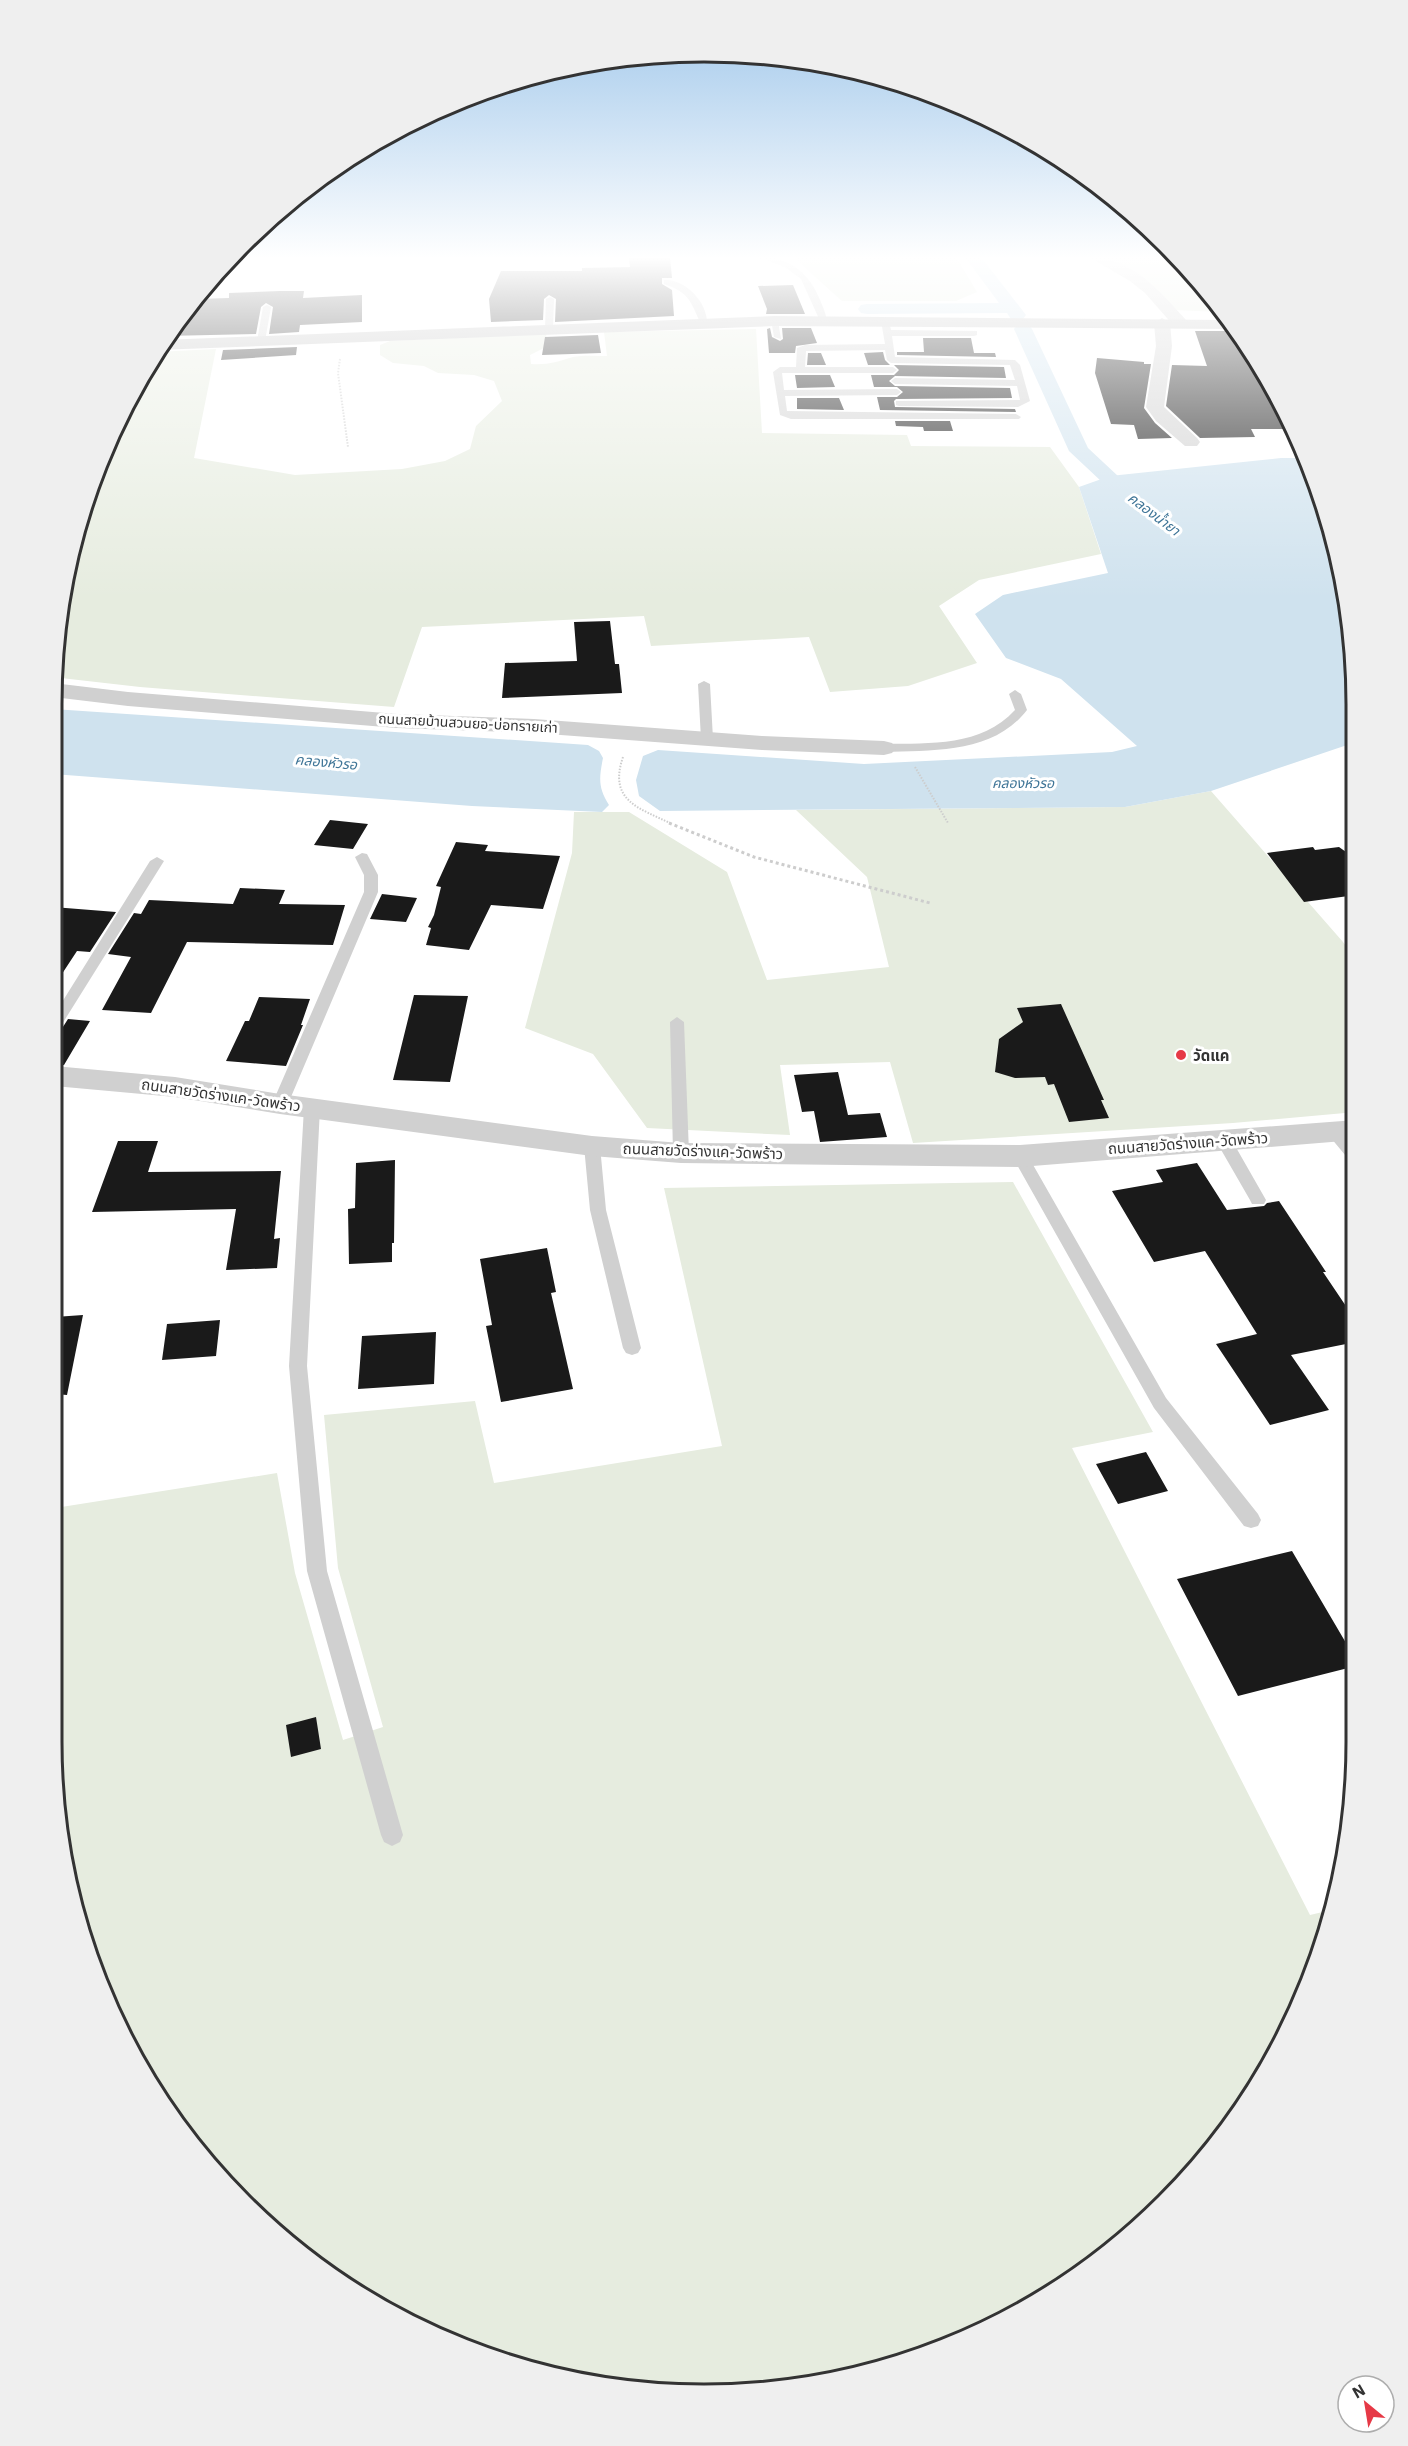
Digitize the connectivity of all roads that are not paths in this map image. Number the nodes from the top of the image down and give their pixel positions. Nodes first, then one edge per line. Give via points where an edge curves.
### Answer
1 (778, 371) edge
2 (893, 371) edge
3 (1017, 371) edge
4 (1160, 371) edge
5 (895, 381) junction
6 (1020, 383) junction
7 (897, 392) junction
8 (780, 393) junction
9 (899, 403) junction
10 (901, 415) junction
11 (1016, 417) dead end
12 (1191, 442) dead end
13 (704, 684) dead end
14 (62, 691) edge
15 (1015, 694) dead end
16 (707, 739) junction
17 (884, 748) joint
18 (362, 857) dead end
19 (157, 861) dead end
20 (62, 1013) edge
21 (677, 1022) dead end
22 (62, 1078) edge
23 (280, 1104) junction
24 (312, 1108) junction
25 (1345, 1131) edge
26 (1224, 1140) junction
27 (592, 1146) junction
28 (681, 1153) junction
29 (1020, 1156) junction
30 (1258, 1200) dead end
31 (632, 1348) dead end
32 (1251, 1520) dead end
33 (392, 1835) dead end

1 - 8 lane
2 - 5 lane
3 - 6 lane
4 - 12 street via 1155,407
5 - 6 lane
5 - 7 lane
6 - 9 lane via 1025,401 1018,404
7 - 8 lane
7 - 9 lane
8 - 10 lane via 783,413 791,416
9 - 10 lane
10 - 11 lane
13 - 16 lane
14 - 16 street, ถนนสายบ้านสวนยอ-บ่อทรายเก่า via 397,721
15 - 17 lane via 1021,710 1007,727 997,732 964,743
16 - 17 street, ถนนสายบ้านสวนยอ-บ่อทรายเก่า
18 - 23 lane via 371,875 370,892
19 - 20 lane
21 - 28 lane
22 - 23 street, ถนนสายวัดร่างแค-วัดพร้าว via 175,1087
23 - 24 street, ถนนสายวัดร่างแค-วัดพร้าว
24 - 27 street, ถนนสายวัดร่างแค-วัดพร้าว
24 - 33 lane via 298,1366 317,1571
25 - 26 street, ถนนสายวัดร่างแค-วัดพร้าว
26 - 29 street, ถนนสายวัดร่างแค-วัดพร้าว
26 - 30 lane
27 - 28 street, ถนนสายวัดร่างแค-วัดพร้าว
27 - 31 lane via 598,1210
28 - 29 street, ถนนสายวัดร่างแค-วัดพร้าว
29 - 32 lane via 1160,1403

